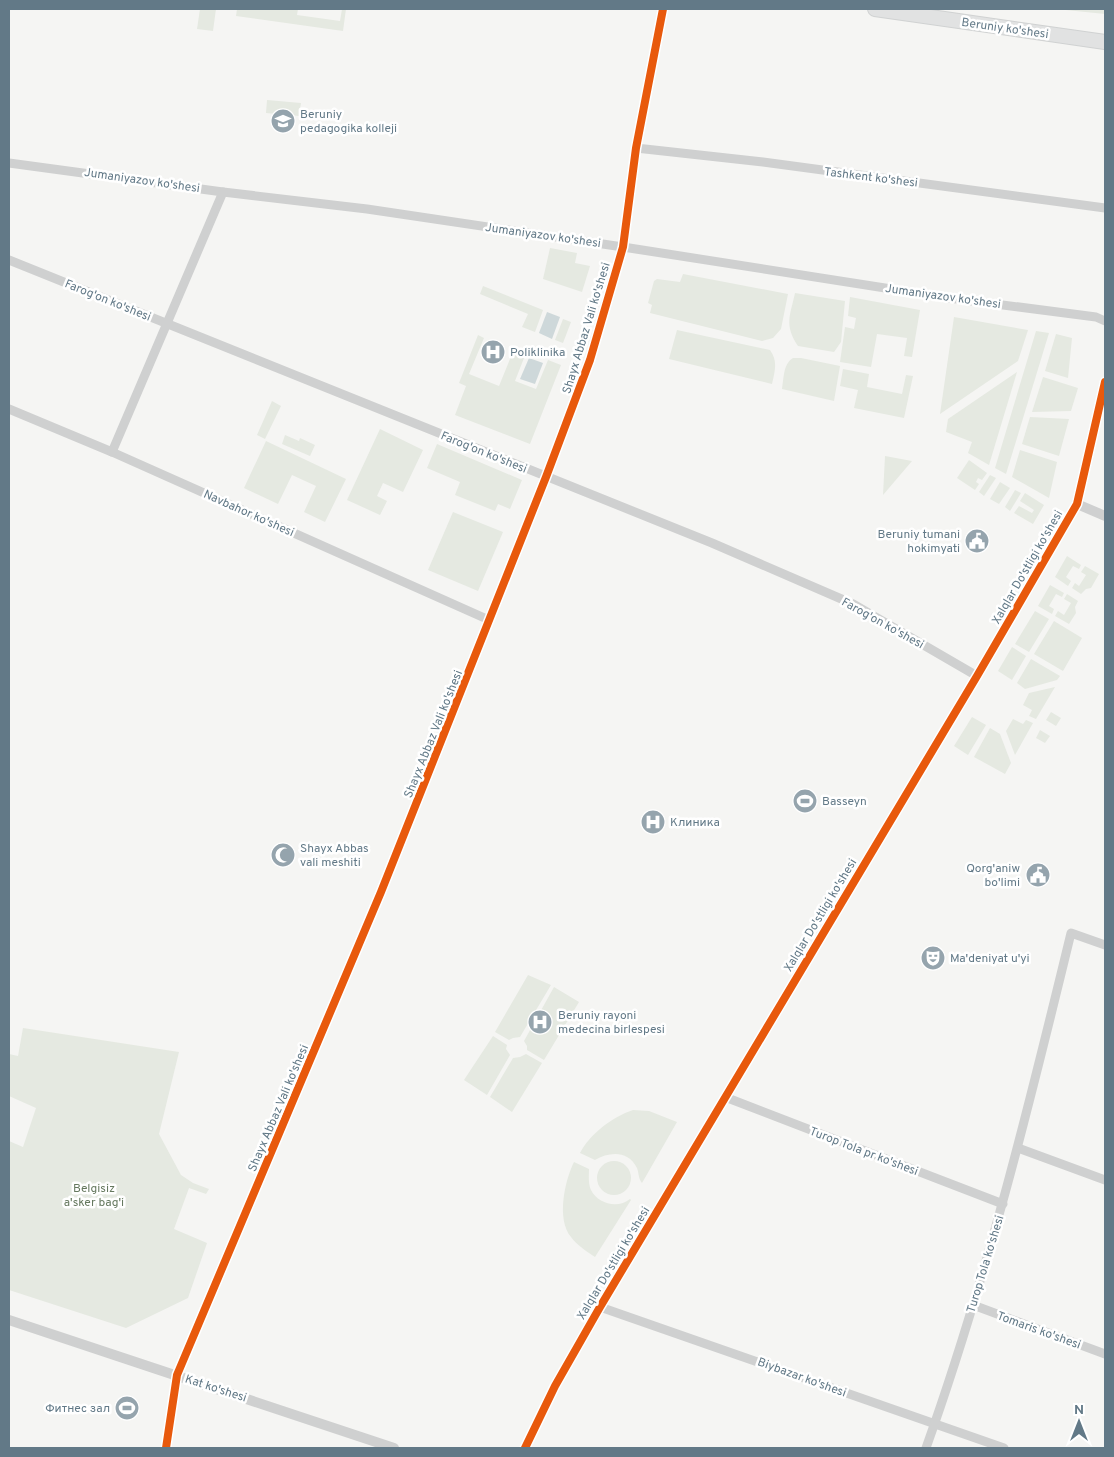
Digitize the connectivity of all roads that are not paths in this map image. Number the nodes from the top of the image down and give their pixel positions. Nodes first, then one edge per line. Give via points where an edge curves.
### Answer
1 (663, 9) edge
2 (874, 9) edge
3 (1105, 42) edge
4 (636, 148) junction
5 (9, 163) edge
6 (223, 192) junction
7 (1105, 208) edge
8 (623, 247) junction
9 (9, 260) edge
10 (1105, 321) edge
11 (168, 324) junction
12 (1105, 382) edge
13 (9, 408) edge
14 (112, 452) junction
15 (546, 477) junction
16 (1077, 504) junction
17 (1105, 516) edge
18 (489, 620) junction
19 (977, 676) junction
20 (1105, 945) edge
21 (725, 1097) junction
22 (1018, 1148) junction
23 (1105, 1180) edge
24 (1003, 1204) junction
25 (973, 1305) junction
26 (600, 1306) junction
27 (9, 1320) edge
28 (1105, 1354) edge
29 (177, 1375) junction
30 (935, 1424) junction
31 (166, 1448) edge
32 (394, 1448) edge
33 (525, 1448) edge
34 (926, 1448) edge
35 (1004, 1448) edge

1 - 4 street, Shayx Abbaz Vali ko'shesi
2 - 3 main road, Beruniy ko'shesi
4 - 7 street, Tashkent ko'shesi
4 - 8 street, Shayx Abbaz Vali ko'shesi
5 - 6 street, Jumaniyazov ko'shesi
6 - 8 street, Jumaniyazov ko'shesi via 367,209
6 - 11 street
8 - 10 street, Jumaniyazov ko'shesi via 949,298 1096,317
8 - 15 street, Shayx Abbaz Vali ko'shesi via 590,360
9 - 11 street, Farog'on ko'shesi
11 - 14 street
11 - 15 street, Farog'on ko'shesi
12 - 16 street, Xalqlar Do'stligi ko'shesi
13 - 14 street, Navbahor ko'shesi
14 - 18 street, Navbahor ko'shesi
15 - 18 street, Shayx Abbaz Vali ko'shesi
15 - 19 street, Farog'on ko'shesi via 853,604
16 - 17 street
16 - 19 street, Xalqlar Do'stligi ko'shesi
18 - 29 street, Shayx Abbaz Vali ko'shesi via 378,902
19 - 21 street, Xalqlar Do'stligi ko'shesi
20 - 22 street, Turop Tola ko'shesi via 1072,933
21 - 24 street, Turop Tola pr ko'shesi
21 - 26 street, Xalqlar Do'stligi ko'shesi
22 - 23 street
22 - 24 street, Turop Tola ko'shesi
24 - 25 street, Turop Tola ko'shesi
25 - 28 street, Tomaris ko'shesi
25 - 30 street, Turop Tola ko'shesi
26 - 30 street, Biybazar ko'shesi
26 - 33 street, Xalqlar Do'stligi ko'shesi
27 - 29 street, Kat ko'shesi
29 - 31 street, Shayx Abbaz Vali ko'shesi
29 - 32 street, Kat ko'shesi
30 - 34 street, Turop Tola ko'shesi
30 - 35 street, Biybazar ko'shesi

